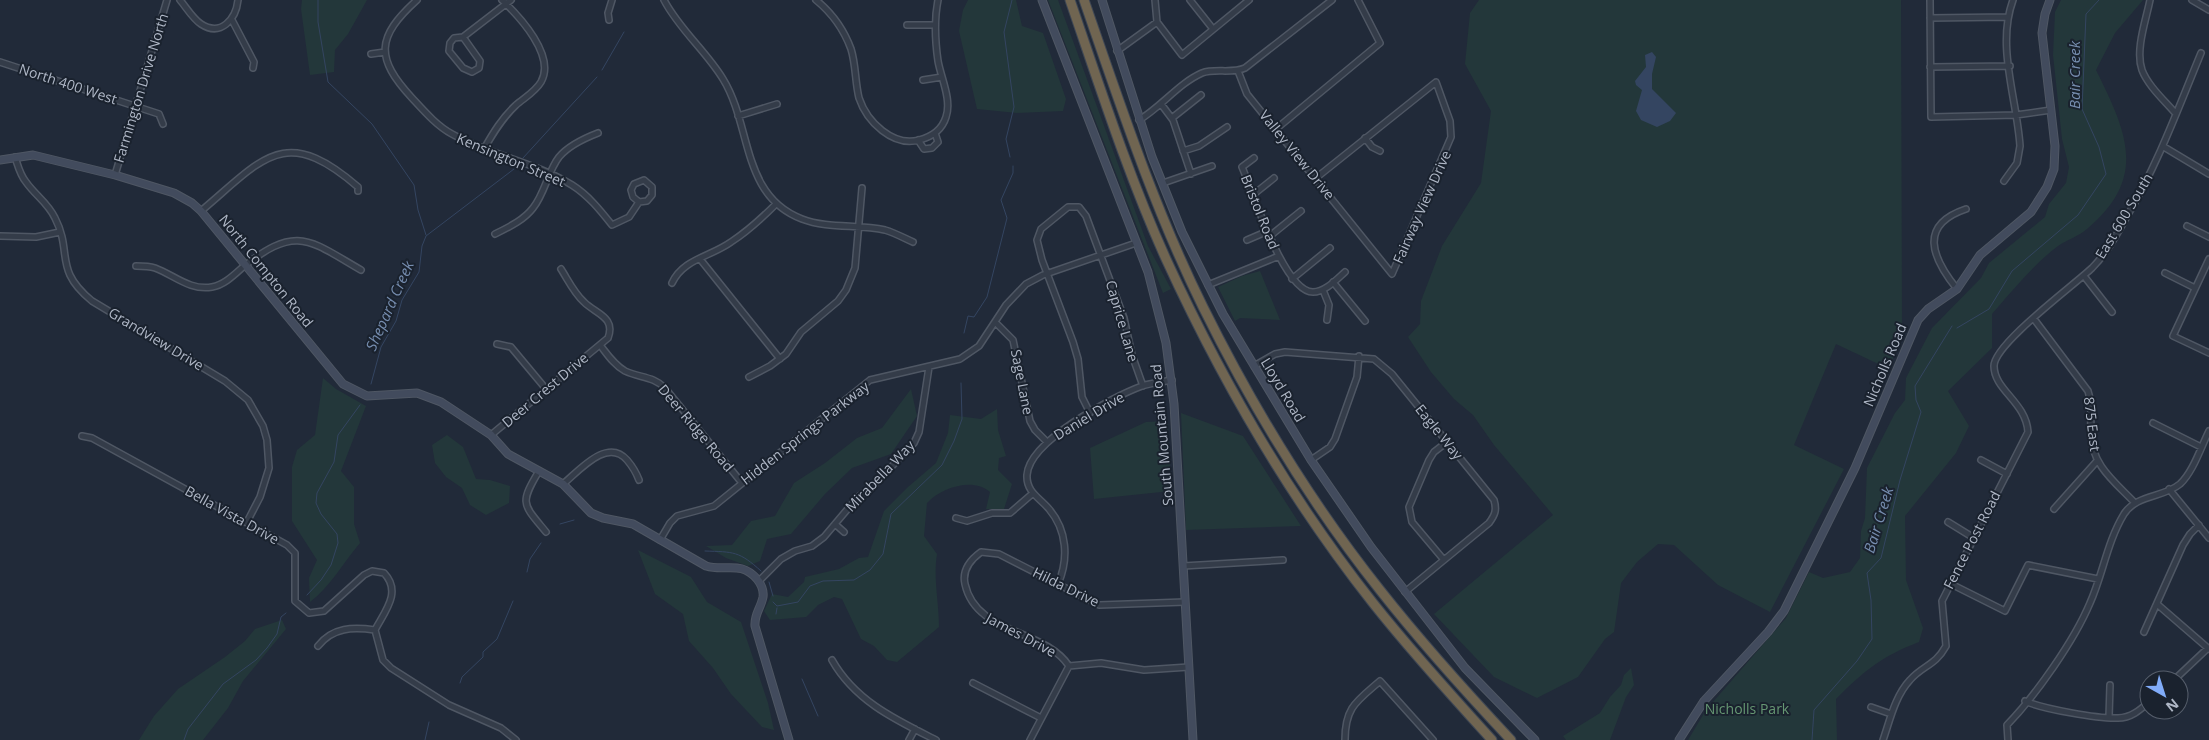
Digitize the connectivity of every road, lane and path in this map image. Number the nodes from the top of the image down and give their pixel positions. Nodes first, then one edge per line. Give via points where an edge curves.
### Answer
1 (167, 0) edge
2 (180, 0) edge
3 (238, 0) edge
4 (417, 0) edge
5 (612, 0) edge
6 (664, 0) edge
7 (816, 0) edge
8 (938, 0) edge
9 (1042, 0) edge
10 (1065, 0) edge
11 (1070, 0) edge
12 (1084, 0) edge
13 (1088, 0) edge
14 (1102, 0) edge
15 (1155, 0) edge
16 (1190, 0) edge
17 (1332, 0) edge
18 (1358, 0) edge
19 (1930, 0) edge
20 (2013, 0) edge
21 (2050, 0) edge
22 (2150, 0) edge
23 (2192, 0) edge
24 (507, 1) edge
25 (1247, 1) edge
26 (2209, 10) edge
27 (1930, 18) junction
28 (2008, 18) junction
29 (232, 20) junction
30 (610, 20) dead end
31 (1157, 22) junction
32 (907, 25) dead end
33 (934, 25) junction
34 (1213, 29) junction
35 (463, 37) junction
36 (1101, 50) junction
37 (1117, 51) junction
38 (385, 52) junction
39 (2201, 53) dead end
40 (371, 54) dead end
41 (0, 62) edge
42 (2010, 66) junction
43 (1930, 67) junction
44 (253, 68) dead end
45 (1093, 68) junction
46 (1238, 71) junction
47 (942, 77) junction
48 (923, 80) dead end
49 (1201, 95) dead end
50 (777, 104) dead end
51 (1162, 104) junction
52 (136, 106) junction
53 (2051, 110) junction
54 (2176, 114) junction
55 (2016, 115) junction
56 (738, 116) junction
57 (1172, 118) junction
58 (1139, 120) junction
59 (163, 124) dead end
60 (1227, 127) dead end
61 (1276, 129) junction
62 (598, 133) dead end
63 (935, 133) junction
64 (1365, 138) junction
65 (918, 140) junction
66 (2164, 147) junction
67 (484, 149) junction
68 (1183, 151) junction
69 (1380, 151) dead end
70 (15, 157) junction
71 (1254, 158) dead end
72 (0, 160) edge
73 (1212, 166) dead end
74 (1191, 174) junction
75 (2209, 174) edge
76 (114, 175) junction
77 (550, 176) junction
78 (1274, 178) dead end
79 (1316, 178) junction
80 (2004, 180) dead end
81 (1163, 184) junction
82 (862, 188) dead end
83 (358, 191) dead end
84 (1254, 194) junction
85 (640, 202) junction
86 (776, 204) junction
87 (1966, 209) dead end
88 (201, 211) junction
89 (1301, 211) dead end
90 (2187, 226) dead end
91 (859, 227) junction
92 (60, 232) junction
93 (495, 234) dead end
94 (1269, 234) junction
95 (0, 236) edge
96 (2209, 237) edge
97 (1247, 240) dead end
98 (913, 242) dead end
99 (1136, 243) junction
100 (1330, 248) dead end
101 (1101, 255) junction
102 (1279, 256) junction
103 (700, 259) junction
104 (2209, 259) edge
105 (245, 265) junction
106 (136, 266) dead end
107 (561, 269) dead end
108 (361, 270) dead end
109 (1345, 272) dead end
110 (2165, 273) dead end
111 (1048, 274) junction
112 (1392, 274) joint
113 (2084, 276) junction
114 (1292, 279) junction
115 (1333, 282) junction
116 (672, 283) dead end
117 (1208, 285) junction
118 (2195, 288) junction
119 (1957, 289) junction
120 (1323, 290) junction
121 (2112, 312) dead end
122 (2034, 319) junction
123 (1328, 320) dead end
124 (1365, 321) dead end
125 (996, 323) junction
126 (2011, 338) joint
127 (497, 344) dead end
128 (600, 344) junction
129 (2209, 353) edge
130 (1359, 356) junction
131 (780, 359) junction
132 (1254, 366) junction
133 (929, 367) junction
134 (749, 377) dead end
135 (1172, 380) junction
136 (1143, 386) junction
137 (546, 389) junction
138 (1090, 413) junction
139 (2153, 423) dead end
140 (2209, 431) edge
141 (491, 435) junction
142 (82, 436) dead end
143 (1047, 442) junction
144 (1447, 442) junction
145 (2201, 447) junction
146 (1311, 460) junction
147 (1981, 460) dead end
148 (2097, 461) junction
149 (539, 471) junction
150 (2006, 474) junction
151 (639, 480) dead end
152 (742, 483) junction
153 (563, 484) junction
154 (2169, 489) junction
155 (1032, 494) junction
156 (2135, 503) junction
157 (2054, 509) dead end
158 (956, 518) dead end
159 (247, 522) junction
160 (1948, 522) dead end
161 (835, 524) junction
162 (2199, 525) junction
163 (546, 532) dead end
164 (844, 532) dead end
165 (1974, 538) junction
166 (2209, 538) edge
167 (660, 540) junction
168 (981, 552) joint
169 (1283, 560) dead end
170 (1444, 560) junction
171 (1183, 566) junction
172 (2098, 579) junction
173 (759, 581) junction
174 (1949, 583) junction
175 (1058, 584) junction
176 (1405, 592) junction
177 (1185, 602) junction
178 (2156, 604) junction
179 (375, 630) junction
180 (2144, 632) dead end
181 (318, 646) dead end
182 (2208, 648) edge
183 (832, 660) dead end
184 (1069, 666) junction
185 (1189, 667) junction
186 (2185, 670) edge
187 (973, 683) dead end
188 (2110, 685) dead end
189 (2026, 701) junction
190 (1870, 707) dead end
191 (2139, 709) edge
192 (1891, 714) junction
193 (2109, 717) junction
194 (1041, 718) junction
195 (915, 729) junction
196 (1429, 739) edge
197 (516, 740) edge
198 (790, 740) edge
199 (909, 740) edge
200 (936, 740) edge
201 (1030, 740) edge
202 (1194, 740) edge
203 (1345, 740) edge
204 (1492, 740) edge
205 (1511, 740) edge
206 (1535, 740) edge
207 (1679, 740) edge
208 (1883, 740) edge
209 (2008, 740) edge

1 - 52 street, Farmington Drive North
2 - 29 street via 200,24 222,27
3 - 29 street
4 - 38 street via 389,33
5 - 30 street via 608,13
6 - 56 street via 725,81
7 - 65 street via 846,37 860,100 866,111 895,140
8 - 33 street
9 - 99 street, South Mountain Road
10 - 45 highway
11 - 45 highway
12 - 36 highway
13 - 36 highway
14 - 37 street, Lloyd Road
15 - 31 street
16 - 34 street
17 - 46 street via 1253,63
18 - 61 street via 1380,43
19 - 27 street
20 - 28 street
21 - 53 street, Nicholls Road via 2043,20 2042,40
22 - 54 street via 2140,56 2142,70
23 - 26 street
24 - 35 street
24 - 67 street via 537,42 544,56 545,70 541,82 494,130
25 - 34 street
27 - 28 street
27 - 43 street
28 - 42 street
29 - 44 street via 254,62
31 - 34 street via 1182,54
31 - 37 street
32 - 33 street
33 - 47 street
35 - 35 street via 454,38 449,51 463,68 472,72 479,68 480,61
36 - 205 highway via 1171,237 1209,320 1268,426 1378,588 1428,650
37 - 58 street, Lloyd Road
38 - 40 street
38 - 67 street, Kensington Street via 396,80 423,110 450,134
39 - 54 street, East 600 South
41 - 52 street, North 400 West
42 - 43 street
42 - 55 street
43 - 55 street via 1931,117
45 - 204 highway via 1138,194 1166,258 1209,348 1255,430 1306,510 1368,596 1429,671
46 - 51 street via 1205,72
46 - 61 street, Valley View Drive via 1247,94
47 - 48 street
47 - 63 street via 947,116
49 - 57 street
50 - 56 street
51 - 57 street
51 - 58 street
52 - 59 street, North 400 West via 159,114
52 - 76 street, Farmington Drive North
53 - 55 street
53 - 119 street, Nicholls Road via 2055,161 2044,194 2031,212 1980,255
54 - 66 street, East 600 South
55 - 80 street via 2020,152 2014,169
56 - 86 street via 757,178
57 - 68 street
58 - 81 street, Lloyd Road
60 - 68 street via 1199,146
61 - 79 street, Valley View Drive
62 - 77 street via 584,138 559,157
63 - 65 street
63 - 65 street via 938,142 932,148 924,149
64 - 69 street
64 - 79 street
64 - 112 street, Fairway View Drive via 1436,82 1450,121 1451,137
66 - 75 street
66 - 113 street, East 600 South via 2109,248
67 - 77 street, Kensington Street
68 - 74 street
70 - 72 street, North Compton Road
70 - 76 street, North Compton Road via 33,156
70 - 92 street, Grandview Drive via 21,175 48,205
71 - 84 street, Bristol Road via 1242,168
73 - 74 street
74 - 81 street
76 - 88 street, North Compton Road via 174,193
77 - 85 street, Kensington Street via 589,198 612,225 629,217
77 - 93 street via 532,209 515,224
78 - 84 street
79 - 112 street, Valley View Drive
81 - 117 street, Lloyd Road
82 - 91 street
83 - 88 street via 358,186 348,177 314,156 298,152 281,154 263,160
84 - 94 street, Bristol Road
85 - 85 street via 652,196 652,187 644,180 634,184 631,190 632,197
86 - 91 street via 802,219
86 - 103 street via 732,242
87 - 119 street via 1946,218 1935,237 1940,266
88 - 105 street, North Compton Road
89 - 94 street
90 - 96 street
91 - 98 street via 884,230
91 - 131 street via 855,268 846,290 838,301 801,332
92 - 95 street via 36,237
92 - 159 street, Grandview Drive via 65,265 78,290 225,381 248,400 256,412 267,440 269,468 263,490
94 - 97 street
94 - 102 street, Bristol Road
99 - 101 street, Hidden Springs Parkway
99 - 135 street, South Mountain Road via 1148,272
100 - 114 street
101 - 111 street, Hidden Springs Parkway
101 - 111 street, Caprice Lane via 1086,216 1079,207 1068,207 1041,229 1037,240
101 - 136 street, Caprice Lane via 1124,318
102 - 114 street, Bristol Road
102 - 117 street, Bristol Road
103 - 116 street via 689,262 677,272
103 - 131 street
104 - 118 street
105 - 106 street via 226,281 200,288 153,267
105 - 108 street via 276,244 294,240 309,241
105 - 141 street, North Compton Road via 343,384 366,396 417,393 441,402
107 - 128 street via 584,303 609,323 608,338
109 - 115 street
110 - 118 street
111 - 125 street, Hidden Springs Parkway via 1017,292
111 - 138 street via 1073,342 1082,397
113 - 121 street
113 - 122 street, East 600 South
114 - 120 street via 1305,291
115 - 120 street
115 - 124 street
117 - 132 street, Lloyd Road
118 - 129 street via 2173,336
119 - 207 street, Nicholls Road via 1928,309 1916,325 1855,468 1784,611 1704,701
120 - 123 street via 1329,305
122 - 126 street, East 600 South
122 - 148 street, 875 East via 2088,391 2092,403 2091,434
125 - 133 street, Hidden Springs Parkway via 970,353
125 - 143 street, Sage Lane via 1013,340 1030,421
126 - 150 street, Fence Post Road via 1997,354 1994,366 1997,378 2023,411 2028,432
127 - 137 street via 511,347
128 - 137 street, Deer Crest Drive
128 - 152 street, Deer Ridge Road via 619,367 659,382
130 - 132 street, Eagle Way via 1284,352
130 - 144 street, Eagle Way via 1374,359 1384,366
130 - 146 street via 1357,377 1335,439 1330,447
131 - 134 street
132 - 146 street, Lloyd Road
133 - 152 street, Hidden Springs Parkway via 870,380
133 - 161 street, Mirabella Way via 919,432 914,443
135 - 136 street, Daniel Drive
135 - 171 street, South Mountain Road
136 - 138 street, Daniel Drive
137 - 141 street, Deer Crest Drive
138 - 143 street, Daniel Drive
139 - 145 street
140 - 145 street
141 - 149 street, North Compton Road via 508,454
142 - 159 street, Bella Vista Drive via 92,438
143 - 155 street, Daniel Drive via 1032,461 1027,475
144 - 170 street via 1429,460 1409,507 1412,522
144 - 170 street, Eagle Way via 1494,500 1496,507 1489,523
145 - 154 street via 2185,478
146 - 176 street, Lloyd Road via 1347,515
147 - 150 street
148 - 156 street, 875 East
148 - 157 street
149 - 153 street, North Compton Road
149 - 163 street via 525,501
150 - 165 street, Fence Post Road
151 - 153 street via 636,470 625,458 604,452
152 - 167 street, Hidden Springs Parkway via 714,506 677,516
153 - 167 street, North Compton Road via 591,513 633,524
154 - 156 street
154 - 162 street
155 - 158 street via 1010,513 992,513 967,521
155 - 175 street via 1048,507 1064,536 1065,559
156 - 172 street via 2119,524
159 - 179 street, Bella Vista Drive via 287,544 295,553 295,602 309,613 324,611 366,574 372,571 384,574 393,588 392,598
160 - 165 street
161 - 164 street, Mirabella Way
161 - 173 street, Mirabella Way via 818,542 781,559
162 - 166 street
162 - 178 street via 2183,545
165 - 174 street, Fence Post Road
167 - 173 street, North Compton Road via 706,566 742,568
168 - 175 street, Hilda Drive via 999,554
168 - 184 street, James Drive via 965,571 964,580 971,604 983,615 1057,652
169 - 171 street
170 - 176 street, Eagle Way
171 - 177 street, South Mountain Road
172 - 174 street via 2028,565 2006,611
172 - 189 street via 2077,630
173 - 198 street via 763,598 756,612 755,626
174 - 192 street, Fence Post Road via 1942,601 1946,646 1932,664 1910,679 1899,694
175 - 177 street, Hilda Drive via 1099,605
176 - 206 street, Lloyd Road via 1465,668
177 - 185 street, South Mountain Road
178 - 180 street
178 - 182 street
179 - 181 street via 352,627 325,637
179 - 197 street via 383,660 391,668 449,705 501,728
182 - 186 street
183 - 195 street via 842,678 858,694
184 - 185 street via 1102,663 1144,670
184 - 194 street
185 - 202 street, South Mountain Road
187 - 194 street
188 - 193 street
189 - 193 street via 2038,707
189 - 209 street via 2006,724
190 - 192 street
191 - 193 street via 2129,716
192 - 208 street, Fence Post Road
194 - 201 street
195 - 199 street
195 - 200 street
196 - 203 street via 1380,681 1348,712

